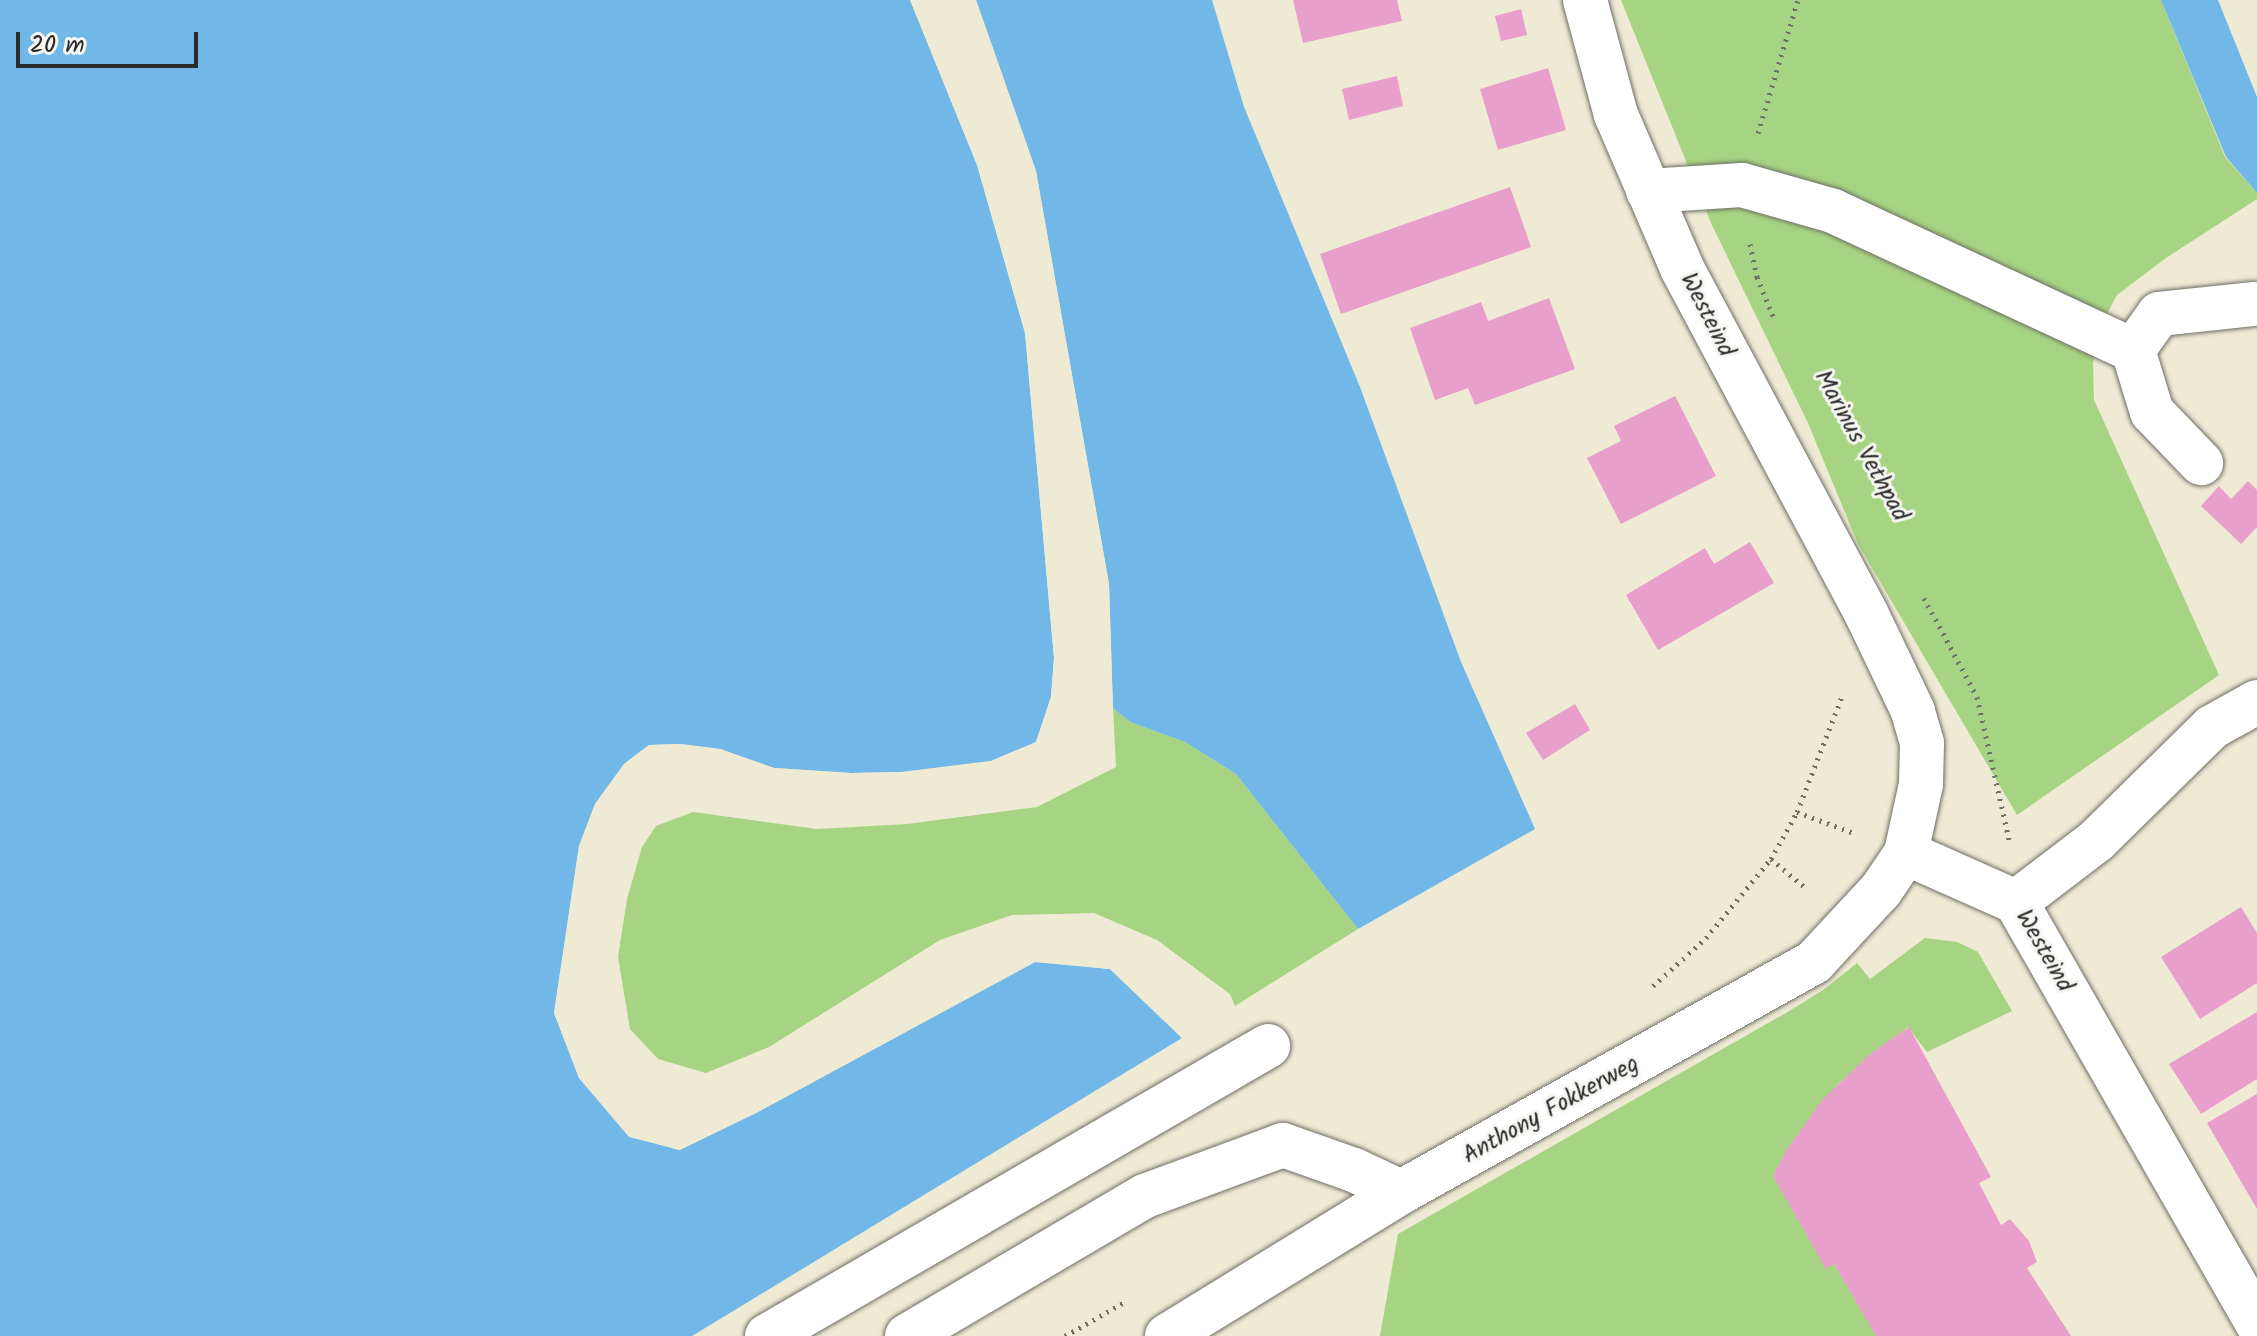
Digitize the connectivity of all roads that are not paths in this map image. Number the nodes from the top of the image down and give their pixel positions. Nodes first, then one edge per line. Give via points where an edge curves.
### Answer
1 (1585, 0) edge
2 (1648, 191) junction
3 (2254, 304) dead end
4 (2133, 350) junction
5 (2201, 463) dead end
6 (2257, 702) edge
7 (1906, 853) junction
8 (2016, 902) junction
9 (1268, 1046) dead end
10 (1109, 1138) junction
11 (1401, 1192) junction
12 (1145, 1196) junction
13 (2257, 1323) edge
14 (767, 1336) edge
15 (907, 1336) edge
16 (1167, 1336) edge

1 - 2 street, Westeind via 1616,115
2 - 4 street via 1742,185 1833,211
2 - 7 street, Westeind via 1731,363 1913,711 1922,743 1921,784
3 - 4 street via 2159,314
4 - 5 street via 2152,412
6 - 8 street via 2212,727 2096,841
7 - 8 street, Westeind
7 - 11 street, Anthony Fokkerweg via 1881,890 1814,962
8 - 13 street, Westeind
9 - 10 street
10 - 12 street
10 - 14 street
11 - 12 street via 1283,1145
11 - 16 street, Anthony Fokkerweg
12 - 15 street

